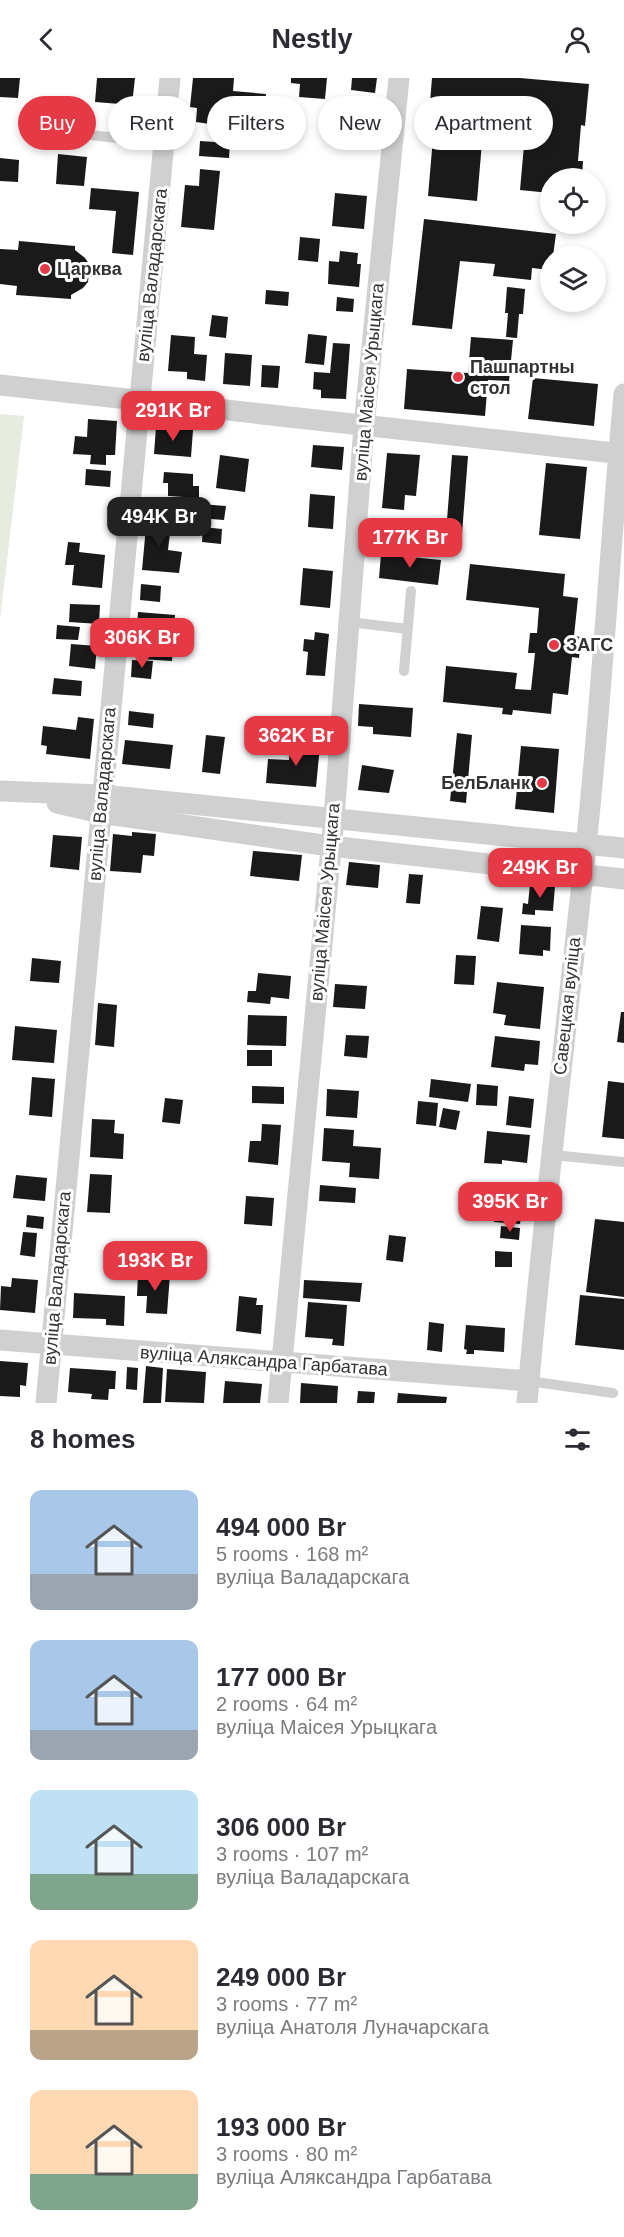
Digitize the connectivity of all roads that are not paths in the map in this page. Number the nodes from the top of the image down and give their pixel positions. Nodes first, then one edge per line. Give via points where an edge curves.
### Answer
1 (170, 78) edge
2 (399, 78) edge
3 (169, 96) edge
4 (164, 150) edge
5 (0, 385) edge
6 (624, 394) edge
7 (139, 399) junction
8 (364, 426) junction
9 (621, 454) edge
10 (411, 591) dead end
11 (349, 622) junction
12 (408, 629) junction
13 (404, 671) dead end
14 (7, 792) edge
15 (101, 804) junction
16 (334, 818) junction
17 (586, 844) junction
18 (330, 846) junction
19 (624, 848) edge
20 (582, 875) junction
21 (624, 879) edge
22 (553, 1155) junction
23 (624, 1162) edge
24 (0, 1340) edge
25 (51, 1344) junction
26 (282, 1362) junction
27 (529, 1381) junction
28 (613, 1393) dead end
29 (46, 1403) edge
30 (278, 1403) edge
31 (527, 1403) edge

1 - 3 street, вуліца Валадарскага
2 - 8 street, вуліца Маісея Урыцкага
4 - 7 street, вуліца Валадарскага
5 - 7 street
6 - 9 street, Савецкая вуліца
7 - 8 street
7 - 15 street, вуліца Валадарскага
8 - 9 street
8 - 11 street, вуліца Маісея Урыцкага
9 - 17 street, Савецкая вуліца
10 - 12 lane
11 - 12 lane
11 - 16 street, вуліца Маісея Урыцкага
12 - 13 lane
14 - 15 street
15 - 16 street
15 - 18 street
15 - 25 street, вуліца Валадарскага
16 - 17 street
16 - 18 street, вуліца Маісея Урыцкага
17 - 19 street
17 - 20 street, Савецкая вуліца
18 - 20 street
18 - 26 street, вуліца Маісея Урыцкага
20 - 21 street
20 - 22 street, Савецкая вуліца
22 - 23 lane
22 - 27 street, Савецкая вуліца
24 - 25 street, вуліца Аляксандра Гарбатава
25 - 26 street, вуліца Аляксандра Гарбатава
25 - 29 street, вуліца Валадарскага
26 - 27 street, вуліца Аляксандра Гарбатава
26 - 30 street, вуліца Маісея Урыцкага
27 - 28 lane
27 - 31 street, Савецкая вуліца

